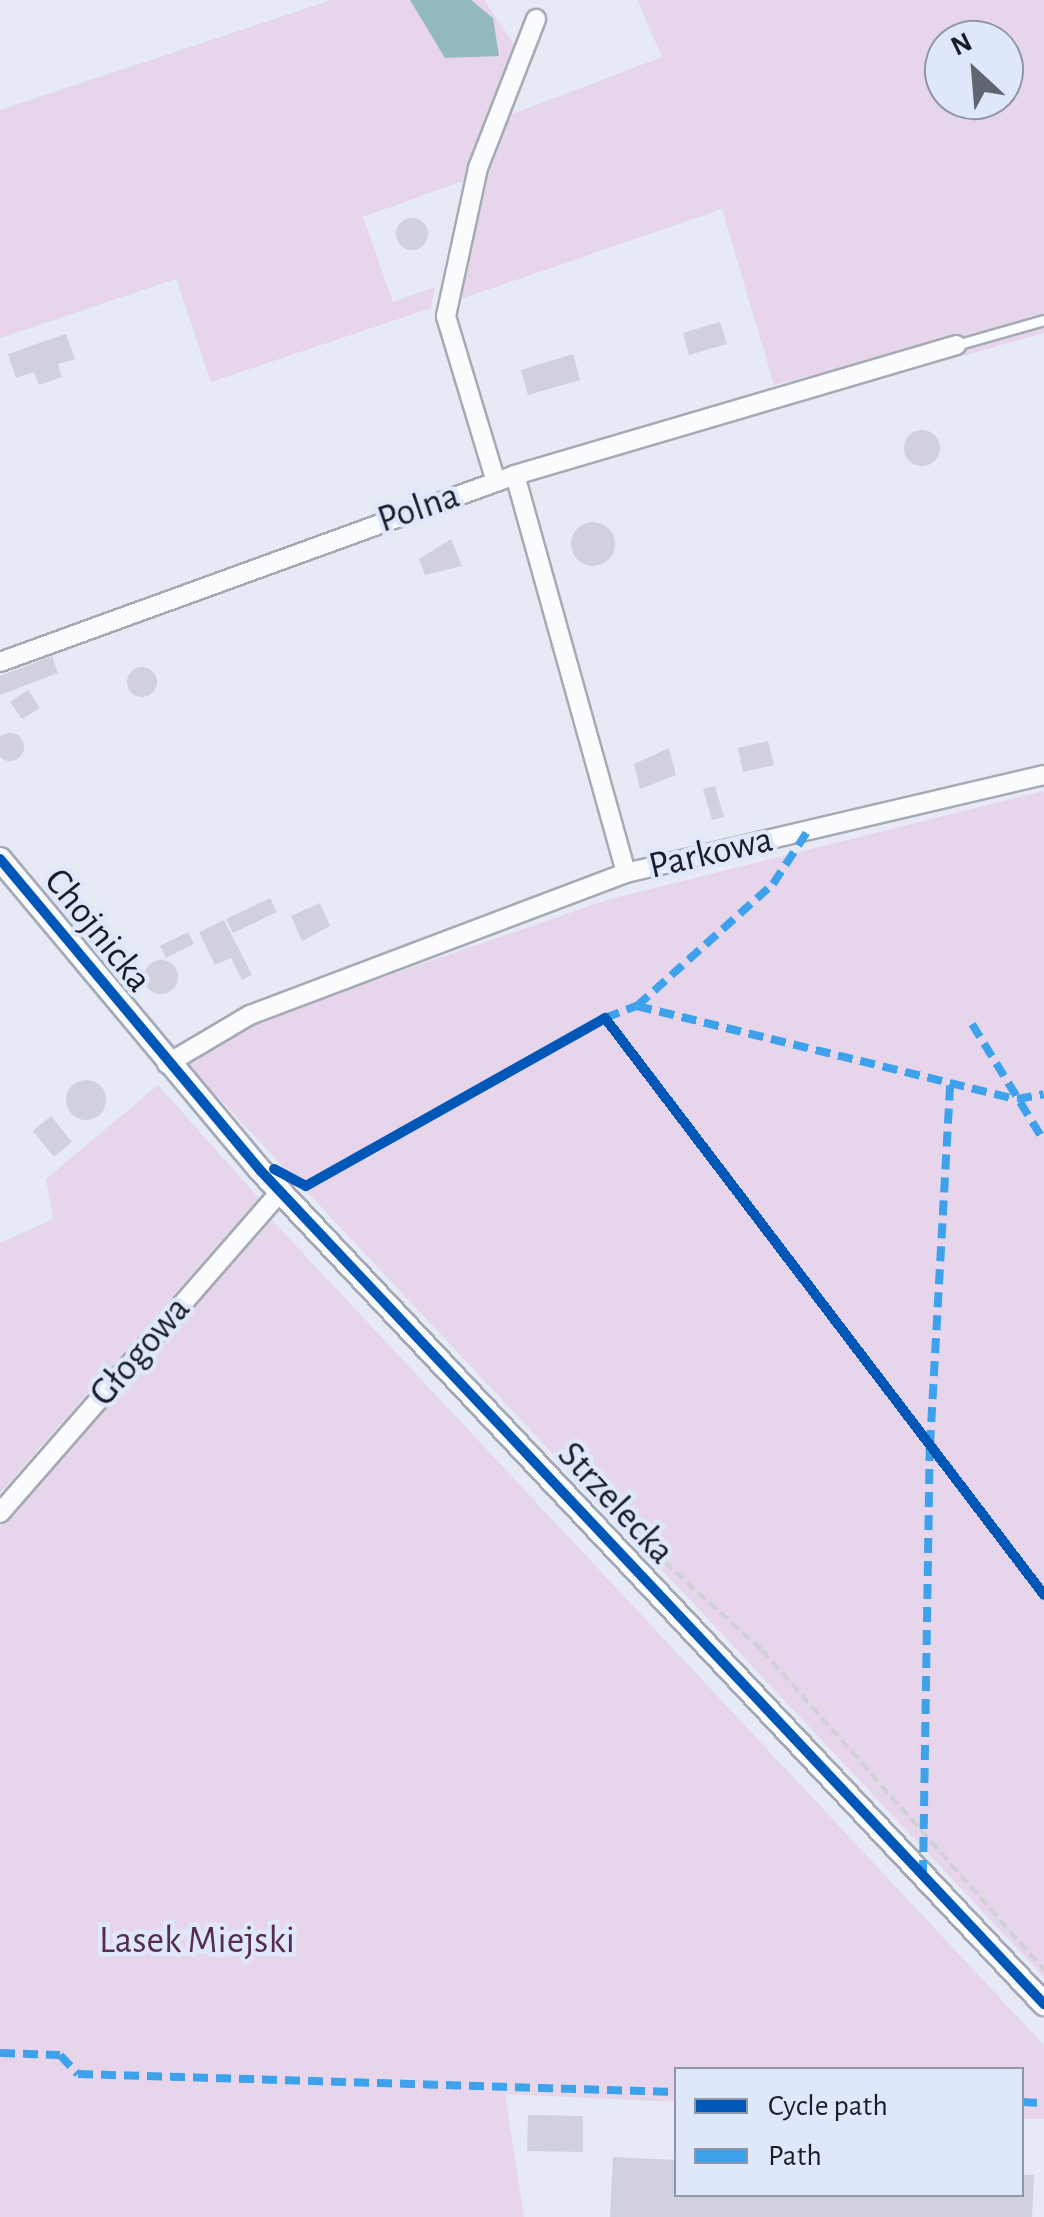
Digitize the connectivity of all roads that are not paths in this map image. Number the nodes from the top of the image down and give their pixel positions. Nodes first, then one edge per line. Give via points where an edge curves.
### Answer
1 (536, 19) dead end
2 (1044, 320) edge
3 (956, 344) joint
4 (515, 475) junction
5 (496, 482) junction
6 (0, 662) edge
7 (1044, 776) edge
8 (0, 859) edge
9 (626, 874) junction
10 (147, 1040) joint
11 (167, 1064) junction
12 (282, 1190) junction
13 (0, 1513) edge
14 (1044, 2004) edge

1 - 5 street, Polna via 478,168 446,316
2 - 3 lane
3 - 4 street
4 - 5 street
4 - 9 street, Parkowa
5 - 6 street, Polna
7 - 9 street, Parkowa
8 - 10 street, Chojnicka
9 - 11 street via 250,1015
10 - 11 street, Strzelecka
11 - 12 street, Strzelecka
12 - 13 street, Głogowa
12 - 14 street, Strzelecka

